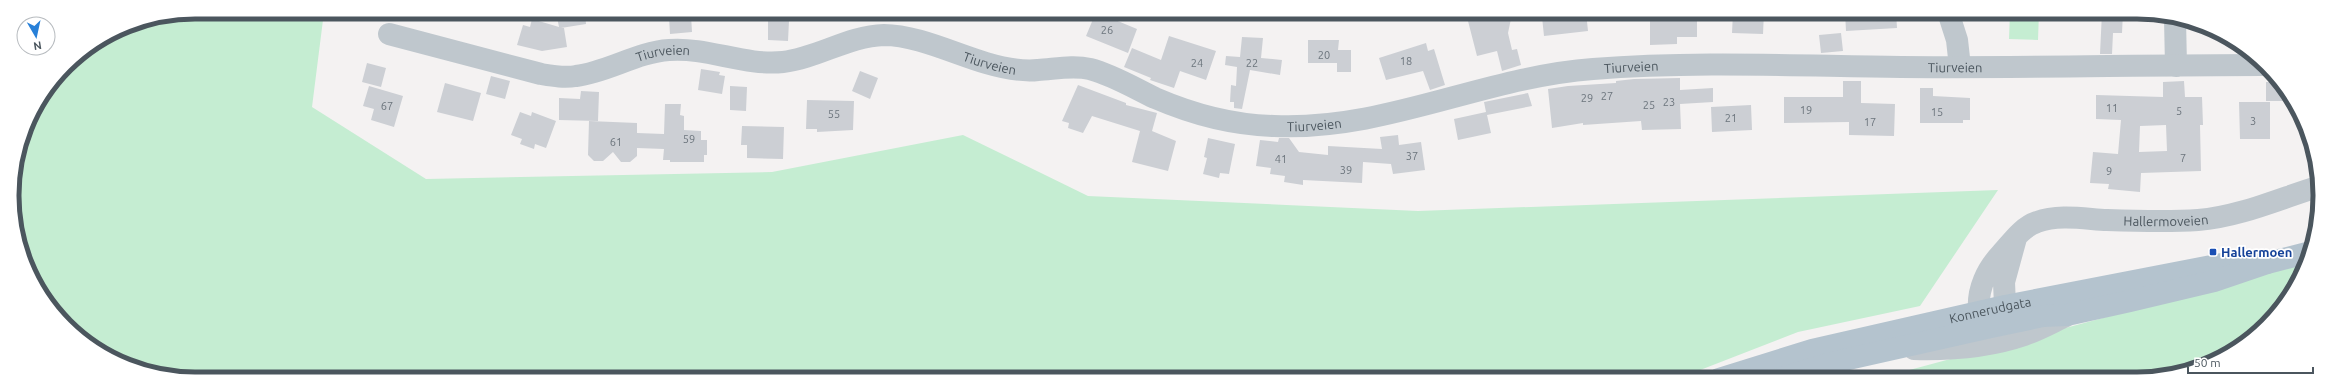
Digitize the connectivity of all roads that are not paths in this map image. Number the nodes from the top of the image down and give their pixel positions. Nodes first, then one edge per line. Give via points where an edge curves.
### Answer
1 (1950, 19) edge
2 (2174, 23) edge
3 (389, 34) dead end
4 (2255, 65) edge
5 (2176, 66) junction
6 (1960, 68) junction
7 (2313, 188) edge
8 (2016, 238) junction
9 (2303, 254) edge
10 (2267, 263) junction
11 (2005, 306) junction
12 (2067, 315) junction
13 (1985, 319) junction
14 (1895, 348) junction
15 (1741, 372) edge
16 (1804, 372) edge

1 - 6 street via 1957,40
2 - 5 street
3 - 6 street, Tiurveien via 541,74 565,77 586,74 652,53 671,50 758,62 779,62 805,57 852,40 896,36 1011,69 1090,69 1115,78 1159,100 1202,115 1243,124 1275,126 1319,126 1352,122 1398,113 1518,79 1592,69 1723,65
4 - 5 street, Tiurveien
5 - 6 street, Tiurveien
7 - 8 street, Hallermoveien via 2231,214 2199,220 2051,220 2028,227
8 - 11 street via 2004,282
8 - 13 street, Hallermoveien via 1986,275 1978,302
9 - 10 main road, Konnerudgata
10 - 11 main road, Konnerudgata via 2227,263
10 - 12 main road, Konnerudgata via 2214,281
11 - 13 street
12 - 13 main road, Konnerudgata
12 - 14 street via 2025,335 1979,346 1938,349
13 - 14 main road, Konnerudgata
13 - 15 main road, Konnerudgata via 1812,350
14 - 16 main road, Konnerudgata

